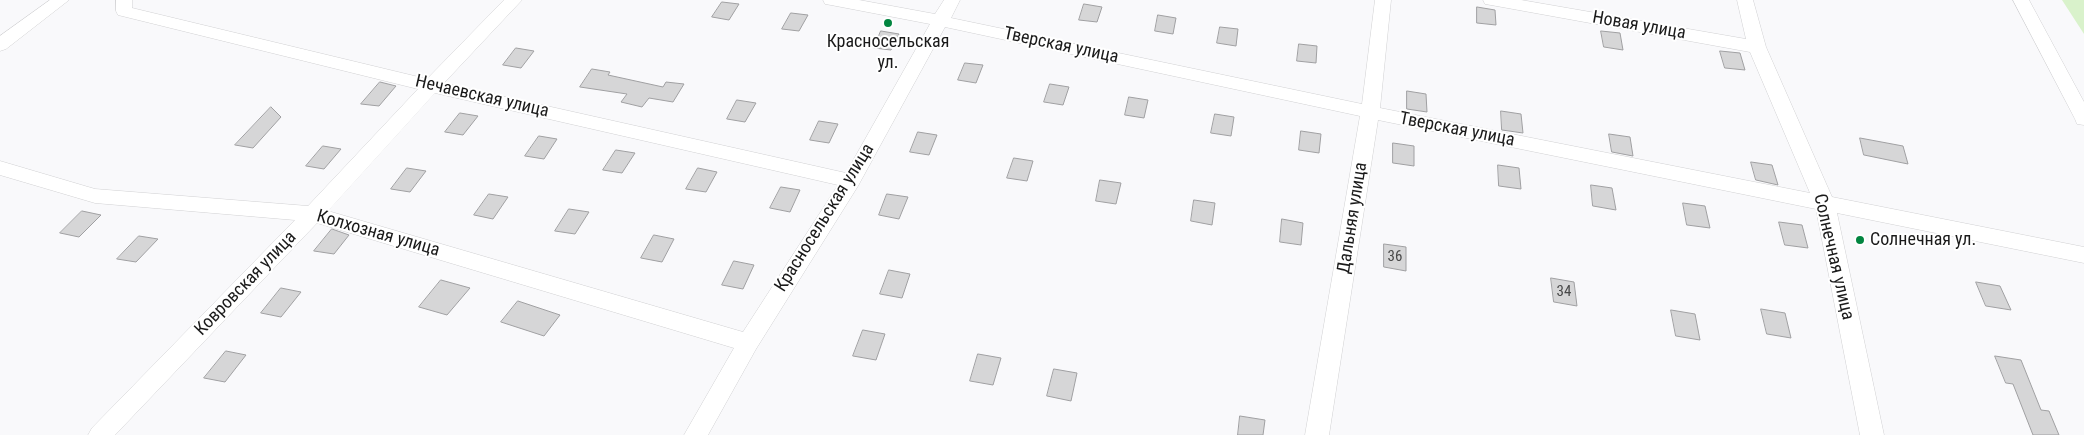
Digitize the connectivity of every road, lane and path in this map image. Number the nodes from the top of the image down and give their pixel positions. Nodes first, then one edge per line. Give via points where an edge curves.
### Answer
1 (61, 0) edge
2 (124, 0) edge
3 (514, 0) edge
4 (831, 0) edge
5 (952, 0) edge
6 (1383, 0) edge
7 (1490, 0) edge
8 (1745, 0) edge
9 (2021, 0) edge
10 (941, 21) junction
11 (0, 45) edge
12 (1757, 47) junction
13 (431, 86) junction
14 (1370, 112) junction
15 (2084, 119) edge
16 (0, 168) edge
17 (851, 181) junction
18 (1825, 204) junction
19 (313, 214) junction
20 (2084, 255) edge
21 (748, 343) junction
22 (100, 435) edge
23 (696, 435) edge
24 (1317, 435) edge
25 (1872, 435) edge

1 - 11 street
2 - 13 street, Нечаевская улица via 124,11
3 - 13 street, Ковровская улица
4 - 10 street, Тверская улица
5 - 10 street, Красносельская улица
6 - 14 street, Дальняя улица
7 - 12 street, Новая улица
8 - 12 street, Солнечная улица
9 - 15 street
10 - 14 street, Тверская улица
10 - 17 street, Красносельская улица
12 - 18 street, Солнечная улица
13 - 17 street, Нечаевская улица
13 - 19 street, Ковровская улица
14 - 18 street, Тверская улица
14 - 24 street, Дальняя улица
16 - 19 street, Колхозная улица via 95,196
17 - 21 street, Красносельская улица
18 - 20 street, Тверская улица
18 - 25 street, Солнечная улица
19 - 21 street, Колхозная улица
19 - 22 street, Ковровская улица
21 - 23 street, Красносельская улица

